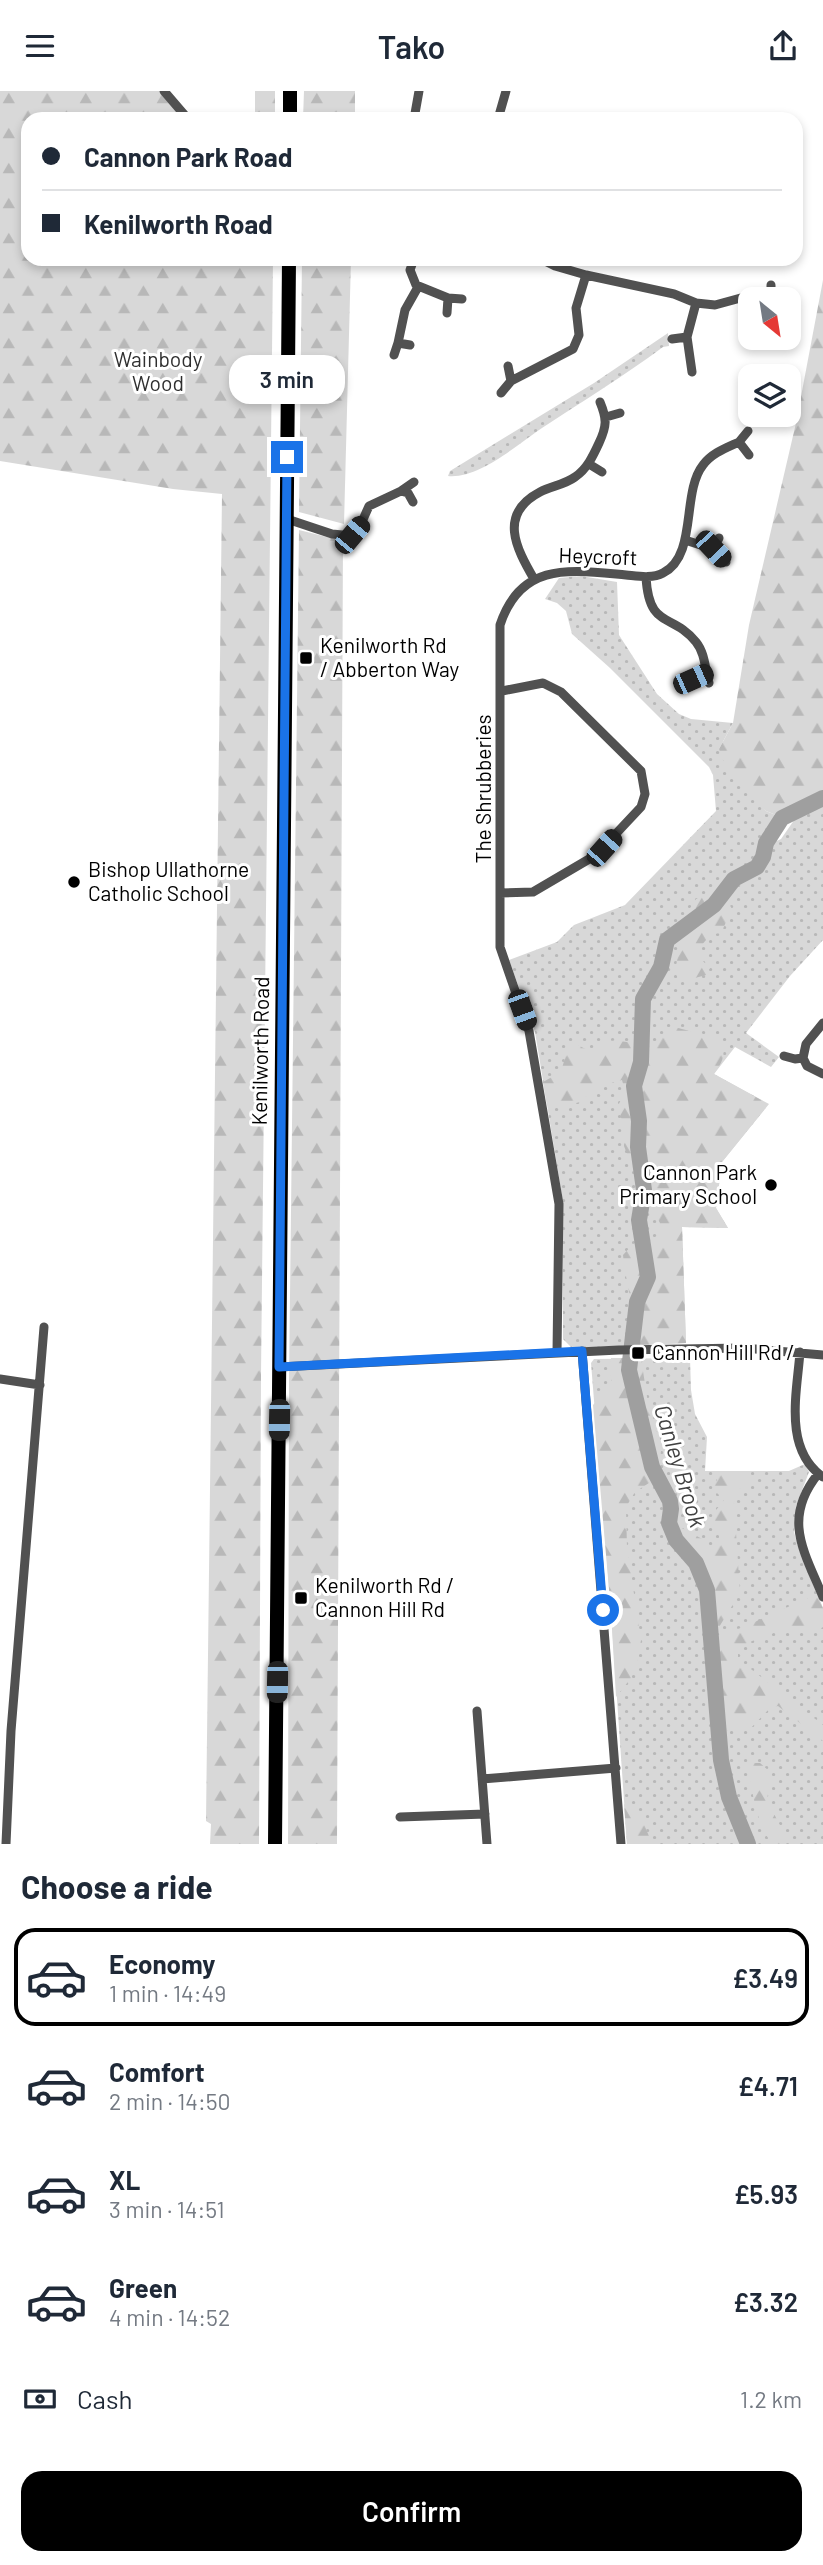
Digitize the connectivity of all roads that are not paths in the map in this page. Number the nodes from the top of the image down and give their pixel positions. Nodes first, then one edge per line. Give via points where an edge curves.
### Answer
1 (164, 91) edge
2 (290, 91) edge
3 (419, 91) edge
4 (506, 91) edge
5 (182, 112) edge
6 (290, 112) edge
7 (415, 112) edge
8 (500, 112) edge
9 (289, 266) edge
10 (411, 266) edge
11 (561, 266) edge
12 (586, 275) junction
13 (418, 287) junction
14 (449, 299) junction
15 (462, 299) dead end
16 (738, 299) edge
17 (696, 303) junction
18 (447, 313) dead end
19 (687, 337) junction
20 (672, 339) dead end
21 (398, 344) junction
22 (410, 345) dead end
23 (394, 355) dead end
24 (508, 366) dead end
25 (692, 372) dead end
26 (512, 381) junction
27 (501, 393) dead end
28 (600, 402) dead end
29 (620, 413) dead end
30 (606, 417) junction
31 (748, 431) dead end
32 (739, 442) junction
33 (749, 455) dead end
34 (589, 464) junction
35 (603, 472) dead end
36 (414, 482) dead end
37 (401, 491) junction
38 (413, 502) dead end
39 (287, 519) junction
40 (719, 538) dead end
41 (685, 540) junction
42 (713, 549) junction
43 (726, 562) dead end
44 (646, 577) junction
45 (534, 579) junction
46 (706, 673) junction
47 (693, 679) dead end
48 (709, 683) dead end
49 (502, 691) junction
50 (500, 893) junction
51 (823, 1023) edge
52 (784, 1056) dead end
53 (803, 1058) junction
54 (823, 1074) edge
55 (44, 1327) dead end
56 (582, 1351) junction
57 (800, 1352) junction
58 (557, 1353) junction
59 (823, 1355) edge
60 (279, 1367) junction
61 (0, 1379) edge
62 (40, 1385) junction
63 (821, 1475) edge
64 (823, 1597) edge
65 (477, 1711) dead end
66 (616, 1768) junction
67 (482, 1779) junction
68 (485, 1814) junction
69 (400, 1817) dead end
70 (6, 1844) edge
71 (275, 1844) edge
72 (487, 1844) edge
73 (621, 1844) edge

1 - 5 street
2 - 6 main road
3 - 7 street
4 - 8 street
9 - 39 main road, Kenilworth Road
10 - 13 street
11 - 12 street
12 - 17 street
12 - 26 street via 576,308 579,335 573,349
13 - 14 street
13 - 21 street via 407,303
14 - 15 street
14 - 18 street
16 - 17 street via 715,305
17 - 19 street
19 - 20 street
19 - 25 street
21 - 22 street
21 - 23 street
24 - 26 street
26 - 27 street
28 - 30 street
29 - 30 street
30 - 34 street
31 - 32 street, Heycroft
32 - 33 street
32 - 41 street, Heycroft via 712,455 696,475
34 - 35 street
34 - 45 street via 576,477 532,497 517,515 515,543
36 - 37 street
37 - 38 street
37 - 39 street via 369,506 352,535 332,534
39 - 60 main road, Kenilworth Road
40 - 42 street
41 - 42 street
41 - 44 street, Heycroft via 670,568
42 - 43 street
44 - 45 street, Heycroft via 563,571
44 - 46 street via 658,616 698,643
45 - 49 street, Heycroft via 511,600 500,625
46 - 47 street
46 - 48 street
49 - 50 street, The Shrubberies
49 - 50 street, The Shrubberies via 543,683 561,692 641,771 645,794 641,807 596,855 533,892
50 - 58 street, The Shrubberies via 500,947 532,1044 559,1204
51 - 53 street via 806,1044
52 - 53 street
53 - 54 street via 807,1066
55 - 62 street
56 - 57 street via 743,1348
56 - 58 street
56 - 66 street
57 - 59 street
57 - 63 street via 796,1432 803,1453
58 - 60 street
60 - 71 main road, Kenilworth Road
61 - 62 street
62 - 70 street
63 - 64 street via 803,1496 799,1530
65 - 67 street
66 - 67 street
66 - 73 street
67 - 68 street
68 - 69 street
68 - 72 street

